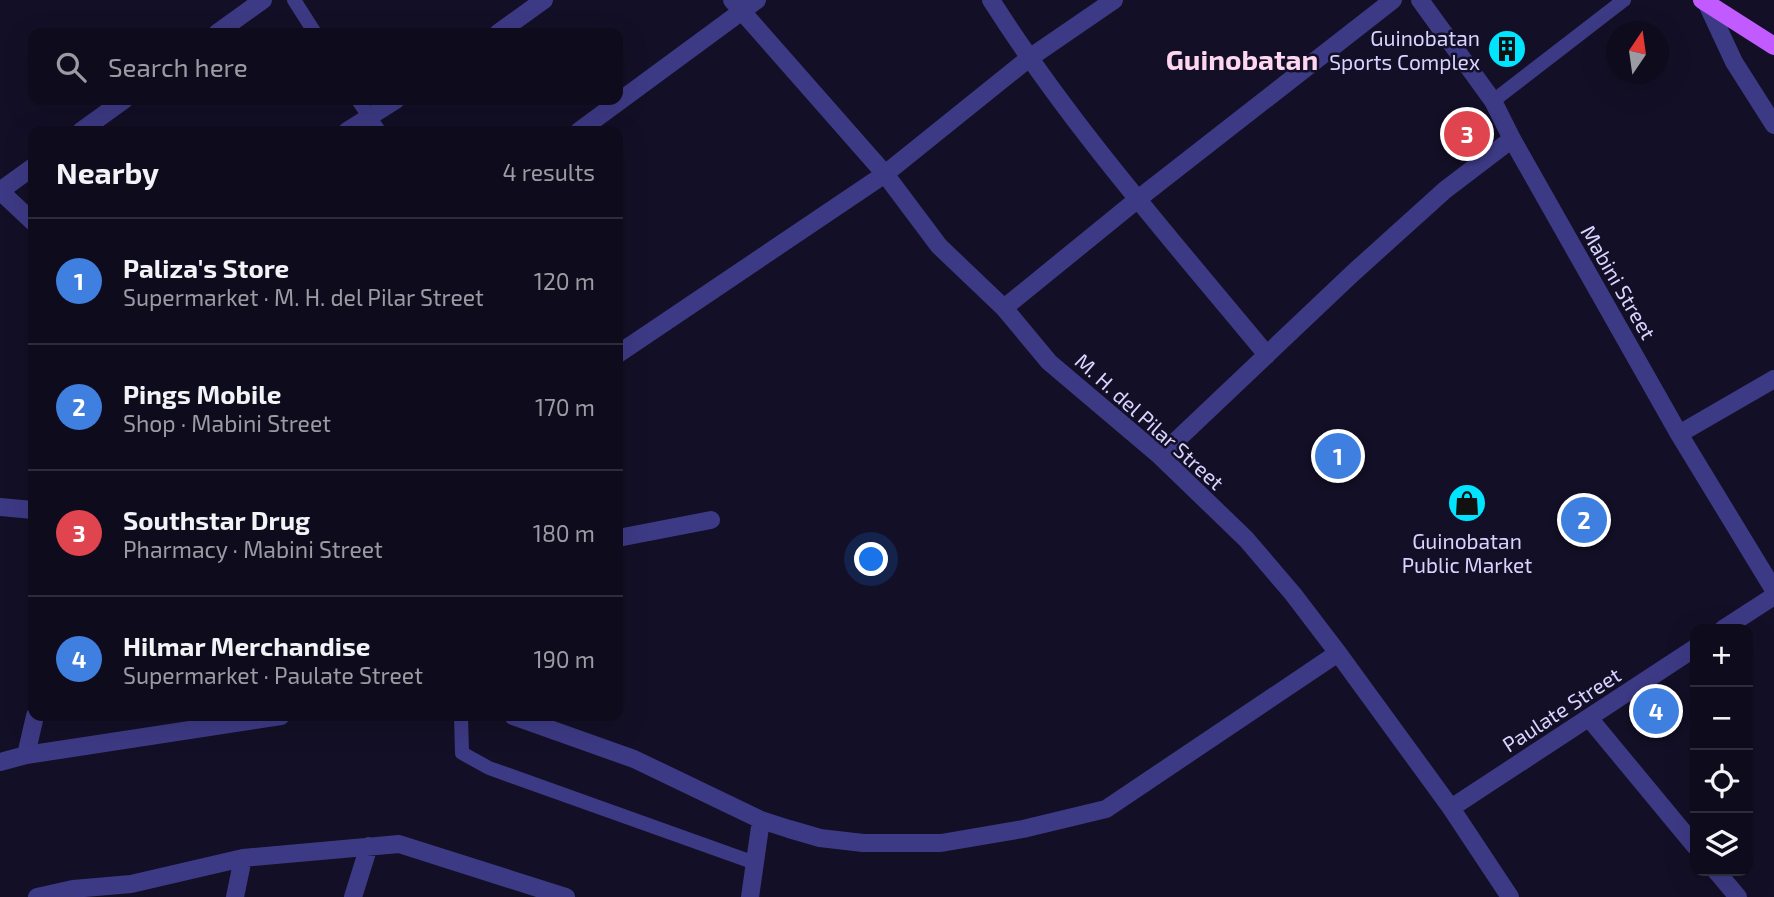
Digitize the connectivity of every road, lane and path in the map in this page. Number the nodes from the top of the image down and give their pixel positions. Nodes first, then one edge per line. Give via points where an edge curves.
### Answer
1 (263, 0) edge
2 (294, 0) edge
3 (544, 0) edge
4 (757, 0) edge
5 (991, 0) edge
6 (1114, 0) edge
7 (1393, 0) edge
8 (1420, 0) edge
9 (1624, 0) edge
10 (1704, 2) edge
11 (736, 5) edge
12 (224, 28) edge
13 (312, 28) edge
14 (505, 28) edge
15 (1774, 46) edge
16 (1028, 59) junction
17 (623, 96) edge
18 (1493, 101) junction
19 (117, 105) edge
20 (361, 105) edge
21 (391, 105) edge
22 (611, 105) edge
23 (374, 124) edge
24 (1774, 125) edge
25 (88, 126) edge
26 (585, 126) edge
27 (1512, 139) junction
28 (28, 171) edge
29 (885, 174) junction
30 (0, 191) edge
31 (1138, 198) junction
32 (28, 217) edge
33 (1004, 308) junction
34 (623, 351) edge
35 (1267, 355) junction
36 (1774, 379) edge
37 (1679, 434) junction
38 (1160, 456) junction
39 (0, 507) edge
40 (28, 510) edge
41 (711, 520) dead end
42 (623, 537) edge
43 (1774, 590) edge
44 (1774, 596) edge
45 (1731, 624) edge
46 (1690, 651) edge
47 (1338, 653) junction
48 (1589, 718) junction
49 (34, 721) edge
50 (248, 721) edge
51 (461, 721) edge
52 (527, 721) edge
53 (26, 755) junction
54 (0, 762) edge
55 (1451, 808) junction
56 (761, 820) junction
57 (1690, 840) edge
58 (369, 846) junction
59 (243, 858) junction
60 (755, 863) junction
61 (1720, 876) edge
62 (37, 897) edge
63 (235, 897) edge
64 (353, 897) edge
65 (566, 897) edge
66 (750, 897) edge
67 (1510, 897) edge
68 (1738, 897) edge

1 - 12 street
2 - 13 lane
3 - 14 street
4 - 11 street
5 - 16 street
6 - 16 street
7 - 31 street
8 - 18 street, Mabini Street
9 - 18 lane
10 - 15 main road
10 - 24 street via 1734,62
11 - 17 street
11 - 29 street, M. H. del Pilar Street
16 - 29 street
16 - 31 street
18 - 27 street, Mabini Street
19 - 25 street
20 - 23 lane
21 - 23 street
22 - 26 street
27 - 35 street via 1445,190
27 - 37 street, Mabini Street
28 - 30 street
29 - 33 street, M. H. del Pilar Street via 939,246
29 - 34 street
30 - 32 street
31 - 33 street
31 - 35 street
33 - 38 street, M. H. del Pilar Street via 1049,362
35 - 38 street
36 - 37 street
37 - 43 street, Mabini Street
38 - 47 street, M. H. del Pilar Street via 1246,539
39 - 40 street
41 - 42 street
44 - 45 street
46 - 48 street, Paulate Street
47 - 55 street, M. H. del Pilar Street
47 - 56 street via 1106,809 941,843 831,839
48 - 55 street, Paulate Street
48 - 57 street
49 - 53 street
50 - 53 street
51 - 60 lane via 462,753 489,768
52 - 56 street via 634,759
53 - 54 street
55 - 67 street, M. H. del Pilar Street
56 - 60 street
58 - 59 street
58 - 64 street
58 - 65 street via 399,844
59 - 62 street via 131,884
59 - 63 street
60 - 66 street
61 - 68 street

